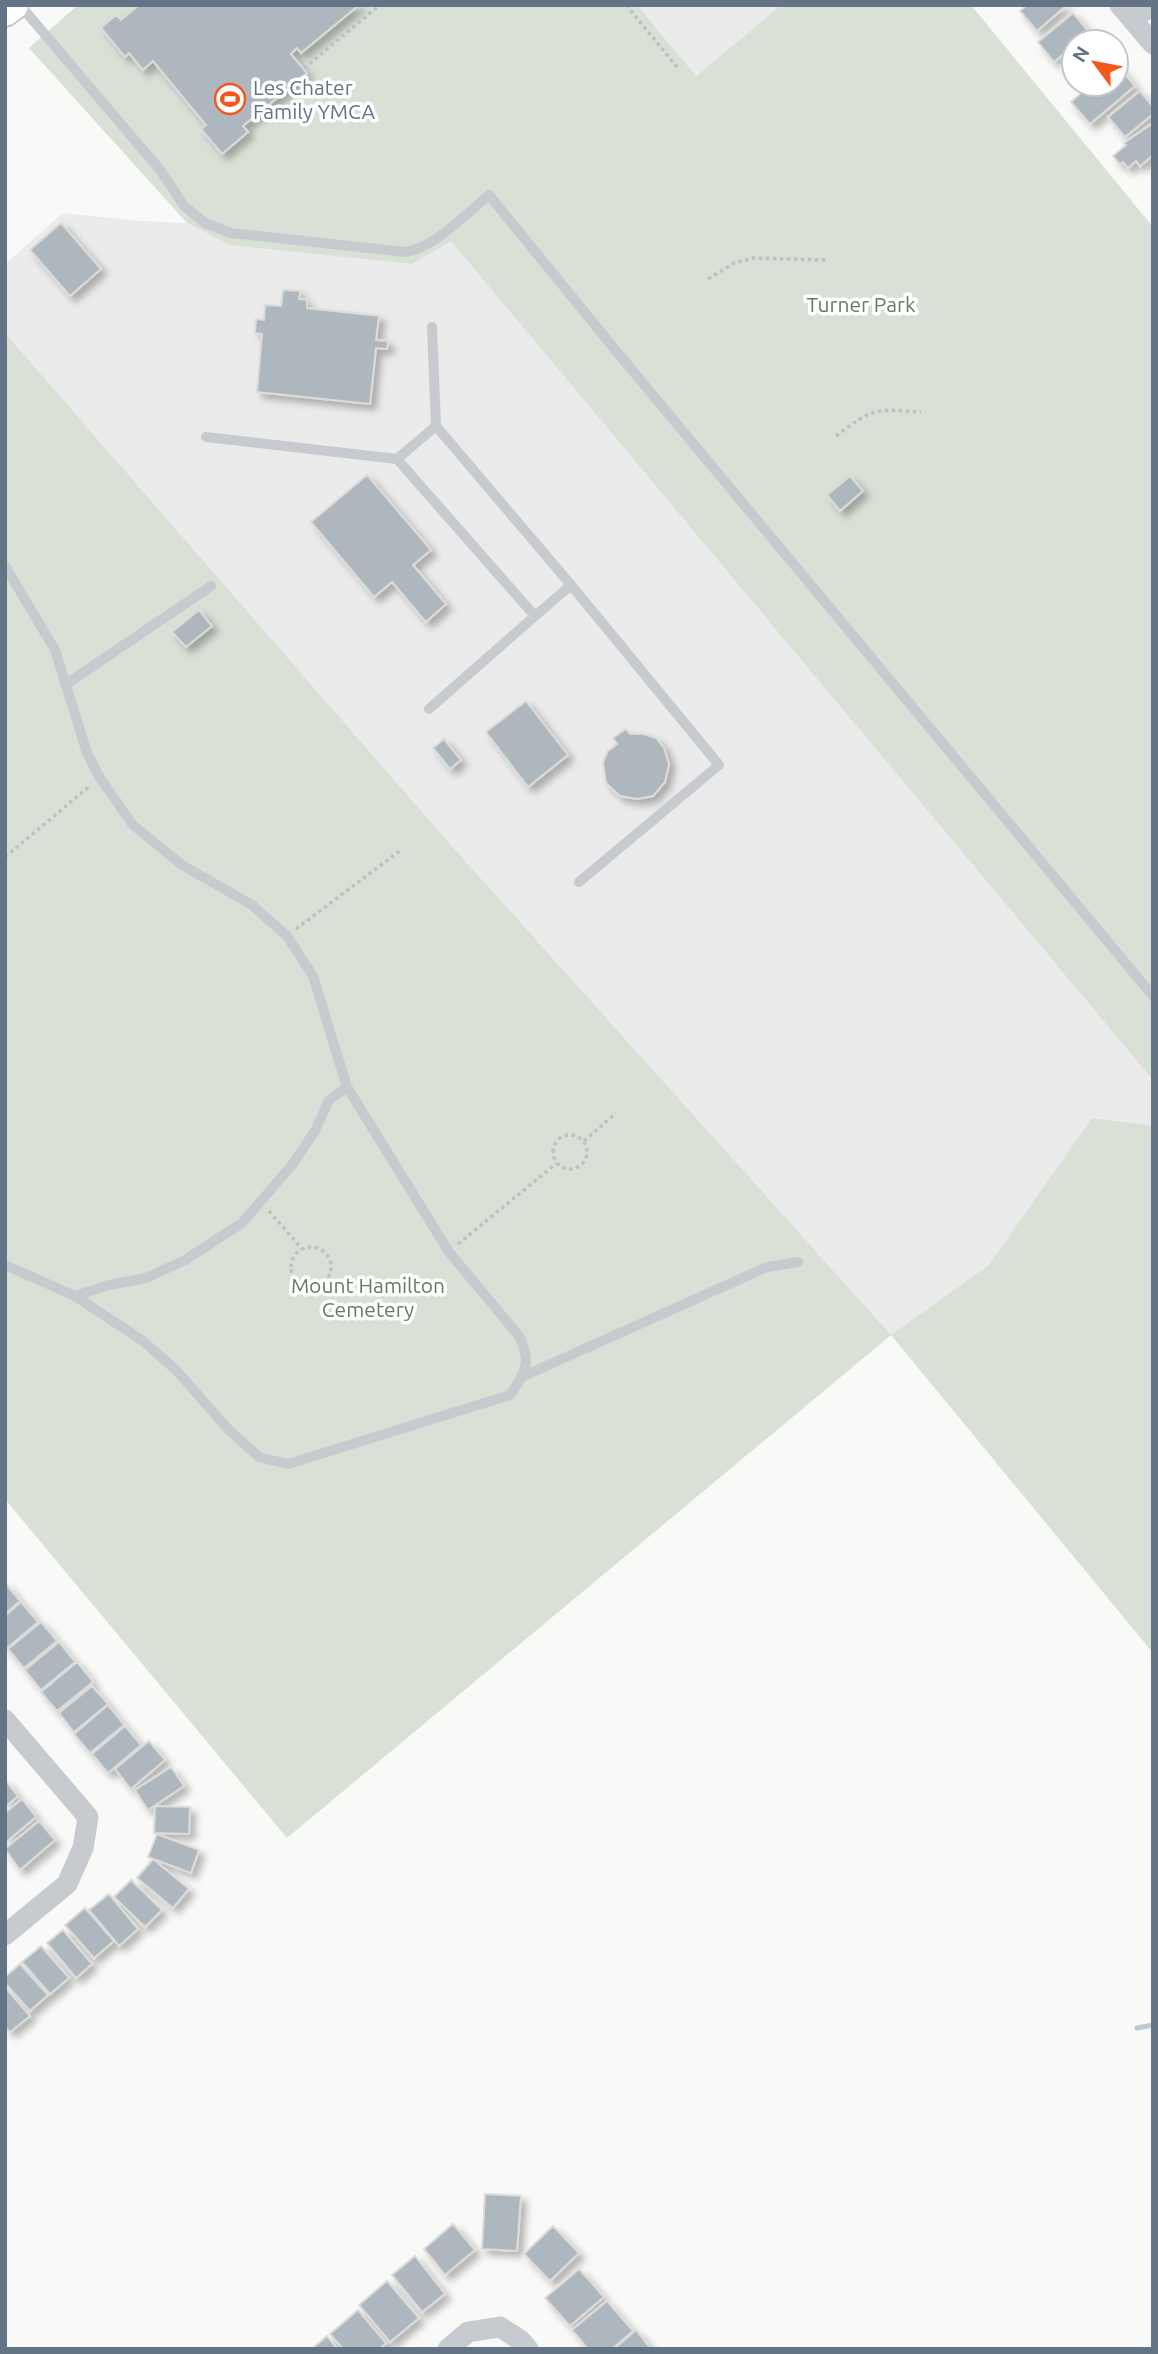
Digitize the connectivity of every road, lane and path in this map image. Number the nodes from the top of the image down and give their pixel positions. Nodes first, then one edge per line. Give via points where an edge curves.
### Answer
1 (13, 5) edge
2 (20, 5) edge
3 (380, 5) edge
4 (626, 5) edge
5 (1151, 5) edge
6 (5, 11) edge
7 (1126, 13) edge
8 (1153, 44) edge
9 (677, 67) dead end
10 (304, 68) dead end
11 (827, 260) dead end
12 (708, 279) dead end
13 (432, 327) dead end
14 (921, 412) dead end
15 (436, 426) junction
16 (836, 436) dead end
17 (206, 437) dead end
18 (397, 459) junction
19 (5, 566) edge
20 (571, 585) junction
21 (211, 586) dead end
22 (535, 616) junction
23 (65, 685) junction
24 (429, 709) dead end
25 (100, 778) junction
26 (401, 850) dead end
27 (5, 857) edge
28 (579, 882) dead end
29 (287, 936) junction
30 (1153, 996) edge
31 (347, 1087) junction
32 (616, 1113) dead end
33 (584, 1141) junction
34 (557, 1163) junction
35 (262, 1203) junction
36 (302, 1249) junction
37 (449, 1252) junction
38 (798, 1262) dead end
39 (5, 1265) edge
40 (75, 1296) junction
41 (524, 1376) junction
42 (5, 1720) edge
43 (5, 1934) edge
44 (448, 2349) edge
45 (528, 2349) edge

1 - 6 main road
2 - 30 lane via 161,171 184,206 205,223 231,233 405,252 430,243 489,195
3 - 10 path
4 - 9 path
5 - 7 street
7 - 8 street
11 - 12 path via 754,258 734,262
13 - 15 lane
14 - 16 path via 881,409 864,415
15 - 18 lane
15 - 20 lane
17 - 18 lane
18 - 22 lane
19 - 23 lane via 55,650
20 - 22 lane
20 - 28 lane via 719,765
21 - 23 lane
22 - 24 lane
23 - 25 lane via 87,754
25 - 27 path
25 - 29 lane via 133,825 182,865 252,905
26 - 29 path
29 - 31 lane via 313,976
31 - 35 lane via 329,1100 315,1131
31 - 37 lane
32 - 33 path
33 - 34 path via 588,1152 584,1163 568,1169
33 - 34 path via 569,1134 559,1138 553,1153
34 - 37 path
35 - 36 path
35 - 40 lane via 242,1223 185,1260 146,1278
36 - 36 path via 293,1258 293,1276 302,1286 320,1286 332,1269 328,1255 316,1247
37 - 41 lane via 519,1336 527,1352
38 - 41 lane via 767,1268
39 - 40 lane
40 - 41 lane via 143,1341 259,1457 288,1464 510,1395
42 - 43 street via 88,1817 83,1848 67,1884
44 - 45 street via 468,2332 500,2327

